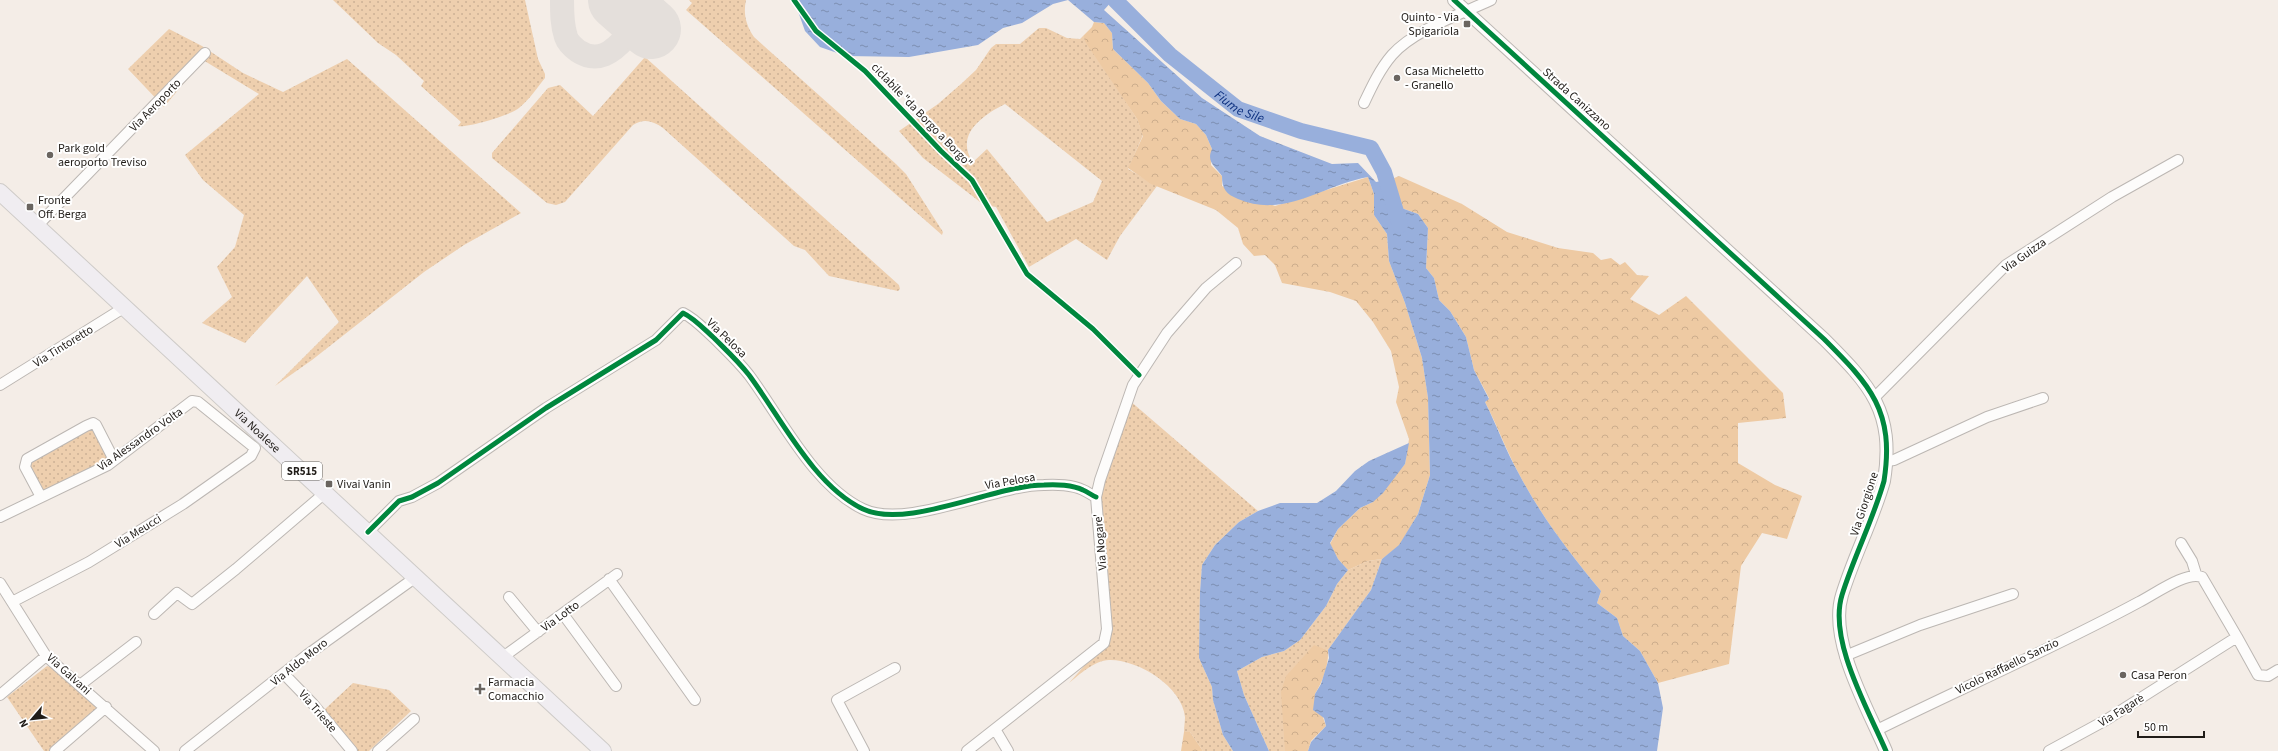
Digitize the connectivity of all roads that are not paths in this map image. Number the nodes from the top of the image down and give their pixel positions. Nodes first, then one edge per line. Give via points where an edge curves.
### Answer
1 (1454, 0) edge
2 (1491, 0) edge
3 (1466, 11) junction
4 (205, 53) dead end
5 (1364, 103) dead end
6 (2178, 160) dead end
7 (0, 192) edge
8 (1687, 213) joint
9 (37, 226) junction
10 (1236, 262) dead end
11 (125, 307) junction
12 (0, 385) edge
13 (1874, 397) junction
14 (2043, 398) dead end
15 (267, 438) junction
16 (254, 448) junction
17 (114, 460) junction
18 (1887, 461) junction
19 (326, 492) junction
20 (41, 497) junction
21 (1096, 497) junction
22 (0, 516) edge
23 (368, 532) junction
24 (2181, 543) dead end
25 (2196, 574) junction
26 (416, 577) junction
27 (2, 590) edge
28 (2013, 594) dead end
29 (509, 597) dead end
30 (12, 602) junction
31 (154, 614) dead end
32 (563, 614) junction
33 (538, 632) junction
34 (2237, 637) junction
35 (136, 642) dead end
36 (46, 656) junction
37 (1845, 656) junction
38 (503, 657) junction
39 (894, 668) dead end
40 (2278, 670) edge
41 (284, 674) junction
42 (80, 685) junction
43 (616, 686) dead end
44 (0, 695) edge
45 (695, 700) dead end
46 (106, 707) junction
47 (414, 719) dead end
48 (995, 730) junction
49 (1877, 730) junction
50 (55, 751) edge
51 (154, 751) edge
52 (185, 751) edge
53 (351, 751) edge
54 (378, 751) edge
55 (603, 751) edge
56 (864, 751) edge
57 (966, 751) edge
58 (1008, 751) edge
59 (1886, 751) edge
60 (2049, 751) edge

1 - 3 street, Strada Canizzano
2 - 3 street
3 - 5 street via 1416,36 1392,54 1375,79
3 - 8 street, Strada Canizzano
4 - 9 street, Via Aeroporto
6 - 13 street, Via Guizza via 2112,197 2006,265
7 - 9 main road, Via Noalese / SR515
8 - 13 street, Via Giorgione via 1824,339 1861,378
9 - 11 main road, Via Noalese / SR515
10 - 21 street, Via Nogare' via 1206,288 1167,333 1133,385
11 - 12 street, Via Tintoretto
11 - 15 main road, Via Noalese / SR515
13 - 18 street, Via Giorgione via 1887,438
14 - 18 street, Via Giorgione via 1988,417
15 - 16 street
15 - 19 main road, Via Noalese / SR515
16 - 17 street, Via Alessandro Volta via 195,401
16 - 30 street, Via Meucci via 251,456 183,504 89,562
17 - 20 street, Via Alessandro Volta
17 - 20 street via 96,425 93,423 86,426 27,459 25,467
18 - 37 street, Via Giorgione via 1879,498 1841,596 1839,618
19 - 23 main road, Via Noalese / SR515
19 - 31 street via 192,604 177,593
20 - 22 street, Via Alessandro Volta
21 - 23 street, Via Pelosa via 1082,489 1044,485 1004,491 906,513 882,514 866,510 833,489 796,444 734,358 698,324 683,314 656,340 546,408 438,483 412,498 399,501
21 - 48 street, Via Nogare' via 1107,629 1104,643
23 - 26 main road, Via Noalese / SR515
24 - 25 street via 2192,561
25 - 34 street via 2202,577
25 - 49 street, Vicolo Raffaello Sanzio via 2186,576 2137,603
26 - 38 main road, Via Noalese / SR515
26 - 41 street, Via Aldo Moro
27 - 30 street, Via Galvani
28 - 37 street via 1920,625
29 - 33 street
30 - 36 street, Via Galvani
32 - 33 street, Via Lotto
32 - 43 street
32 - 45 street, Via Lotto via 613,577
33 - 38 street, Via Lotto
34 - 40 street via 2258,675 2268,676
34 - 60 street, Via Fagarè via 2106,720
35 - 42 street
36 - 42 street, Via Galvani
36 - 44 street
37 - 49 street, Via Giorgione
38 - 55 main road, Via Noalese / SR515
39 - 56 street via 837,700
41 - 52 street, Via Aldo Moro
41 - 53 street, Via Trieste via 313,704
42 - 46 street, Via Galvani
46 - 50 street
46 - 51 street, Via Galvani
47 - 54 street
48 - 57 street, Via Nogare'
48 - 58 street
49 - 59 street, Via Giorgione

